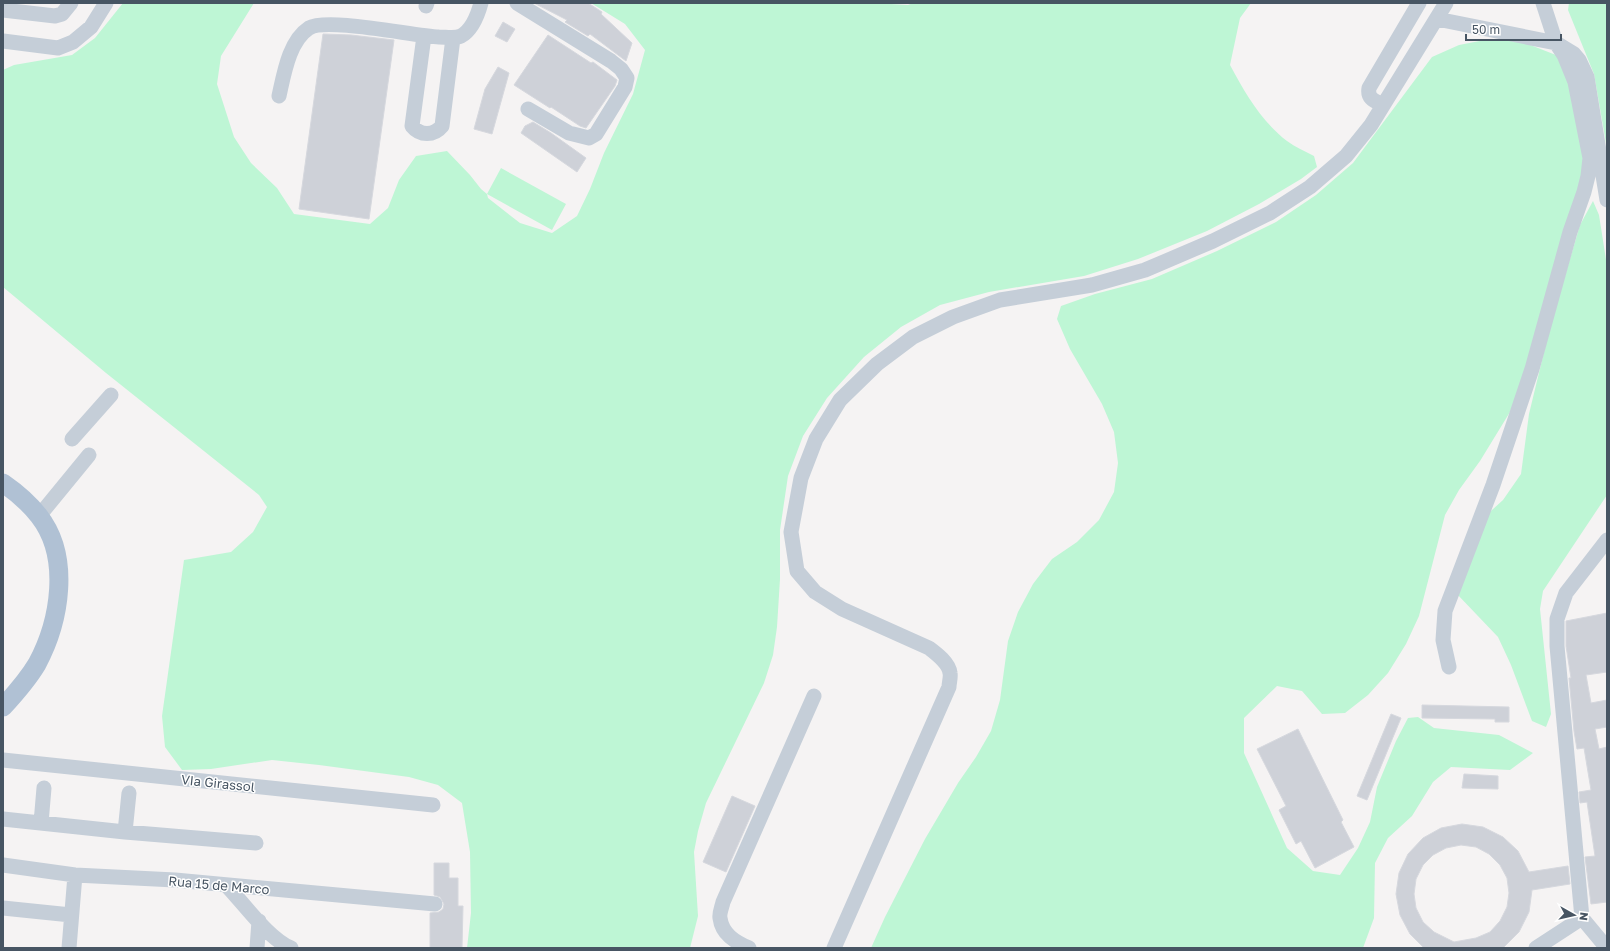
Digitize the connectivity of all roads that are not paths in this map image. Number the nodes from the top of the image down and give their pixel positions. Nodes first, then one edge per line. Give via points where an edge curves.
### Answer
1 (71, 3) edge
2 (106, 3) edge
3 (517, 3) edge
4 (1419, 3) edge
5 (1446, 3) edge
6 (1543, 3) edge
7 (479, 9) edge
8 (3, 10) edge
9 (1437, 19) junction
10 (424, 36) junction
11 (453, 38) junction
12 (3, 41) edge
13 (1556, 43) junction
14 (279, 96) dead end
15 (1384, 105) junction
16 (528, 109) dead end
17 (1607, 200) edge
18 (111, 395) dead end
19 (72, 439) dead end
20 (89, 455) dead end
21 (3, 483) edge
22 (39, 516) junction
23 (1607, 540) edge
24 (1449, 668) dead end
25 (814, 696) dead end
26 (3, 707) edge
27 (3, 760) edge
28 (44, 788) dead end
29 (129, 793) dead end
30 (433, 805) dead end
31 (3, 819) edge
32 (41, 823) junction
33 (125, 832) junction
34 (256, 843) dead end
35 (3, 865) edge
36 (75, 875) junction
37 (228, 886) junction
38 (435, 904) dead end
39 (3, 908) edge
40 (71, 915) junction
41 (1582, 918) junction
42 (259, 921) junction
43 (69, 948) edge
44 (257, 948) edge
45 (292, 948) edge
46 (749, 948) edge
47 (834, 948) edge
48 (1536, 948) edge
49 (1607, 948) edge

1 - 8 street via 62,14 55,16
2 - 12 street via 91,27 73,42 58,48
3 - 16 street via 611,61 621,68 627,78 625,87 596,134 589,138 569,133
4 - 15 street via 1369,88 1369,96
5 - 9 street
6 - 13 street
7 - 11 street via 470,27 461,36
9 - 13 street
9 - 15 street
10 - 11 street
10 - 11 street via 412,126 416,131 424,133 432,133 442,126
10 - 14 street via 346,25 323,24 310,28 296,43 287,62
13 - 17 street via 1574,54 1587,77
13 - 24 street via 1575,82 1590,158 1588,176 1532,369 1493,485 1445,611 1443,640
15 - 47 street via 1346,156 1310,187 1270,213 1145,270 1092,285 1000,300 953,317 913,337 877,364 840,400 816,439 801,478 791,532 797,571 815,592 842,609 938,654 950,674 948,687
18 - 19 street
20 - 22 street
21 - 22 main road via 17,493
22 - 26 main road via 57,552 58,597 37,664
23 - 41 street via 1566,593 1557,619
25 - 46 street via 723,902 720,917 725,930 734,941
27 - 30 street, VIa Girassol
28 - 32 street
29 - 33 street
31 - 32 street
32 - 33 street
33 - 34 street
35 - 36 street, Rua 15 de Marco
36 - 37 street, Rua 15 de Marco via 175,880
36 - 40 street
37 - 38 street, Rua 15 de Marco
37 - 42 street
39 - 40 street
40 - 43 street
41 - 48 street
41 - 49 street
42 - 44 street
42 - 45 street via 272,936

